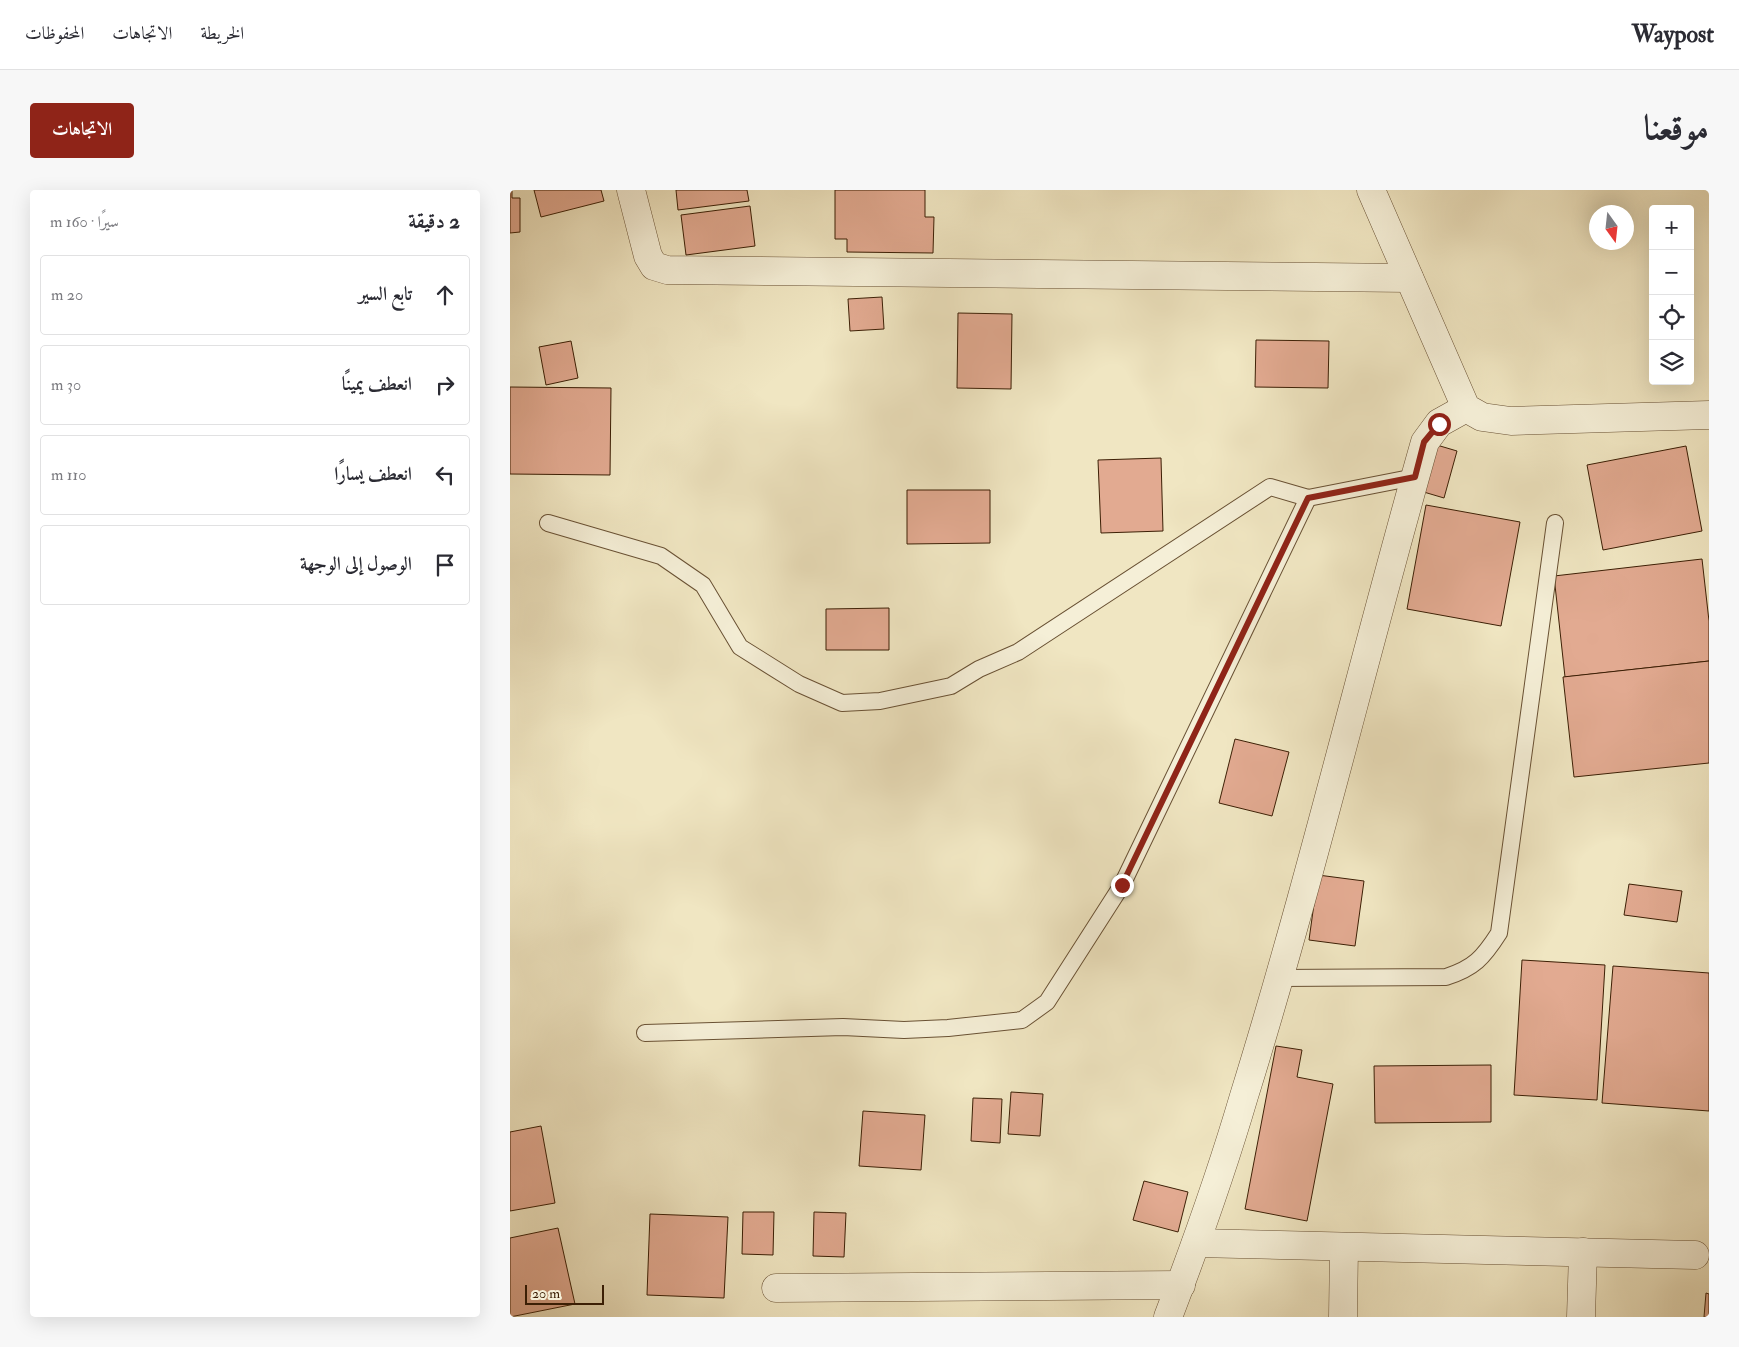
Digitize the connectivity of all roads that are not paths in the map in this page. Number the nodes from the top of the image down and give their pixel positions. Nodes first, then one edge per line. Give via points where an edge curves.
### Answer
1 (631, 190) edge
2 (1371, 190) edge
3 (1409, 278) junction
4 (1466, 408) junction
5 (1709, 415) edge
6 (1415, 477) junction
7 (1308, 498) junction
8 (548, 523) dead end
9 (1555, 523) dead end
10 (1278, 978) junction
11 (644, 1032) dead end
12 (1196, 1243) junction
13 (1344, 1247) junction
14 (1583, 1252) junction
15 (1695, 1254) dead end
16 (1180, 1284) junction
17 (776, 1288) dead end
18 (1168, 1317) edge
19 (1343, 1317) edge
20 (1582, 1317) edge

1 - 3 street via 648,256 654,266 667,270
2 - 3 street
3 - 4 street
4 - 5 street via 1482,417 1511,421
4 - 6 street via 1431,432 1424,442
6 - 7 lane
6 - 10 street
7 - 8 lane via 1270,487 1018,652 978,669 951,686 880,702 842,703 799,684 740,647 703,585 661,556
7 - 11 lane via 1122,885 1047,1002 1022,1020 948,1028
9 - 10 lane via 1499,933 1478,962 1446,977
10 - 12 street
12 - 13 street
12 - 16 street
13 - 14 street
13 - 19 street
14 - 15 street
14 - 20 street
16 - 17 street
16 - 18 street

